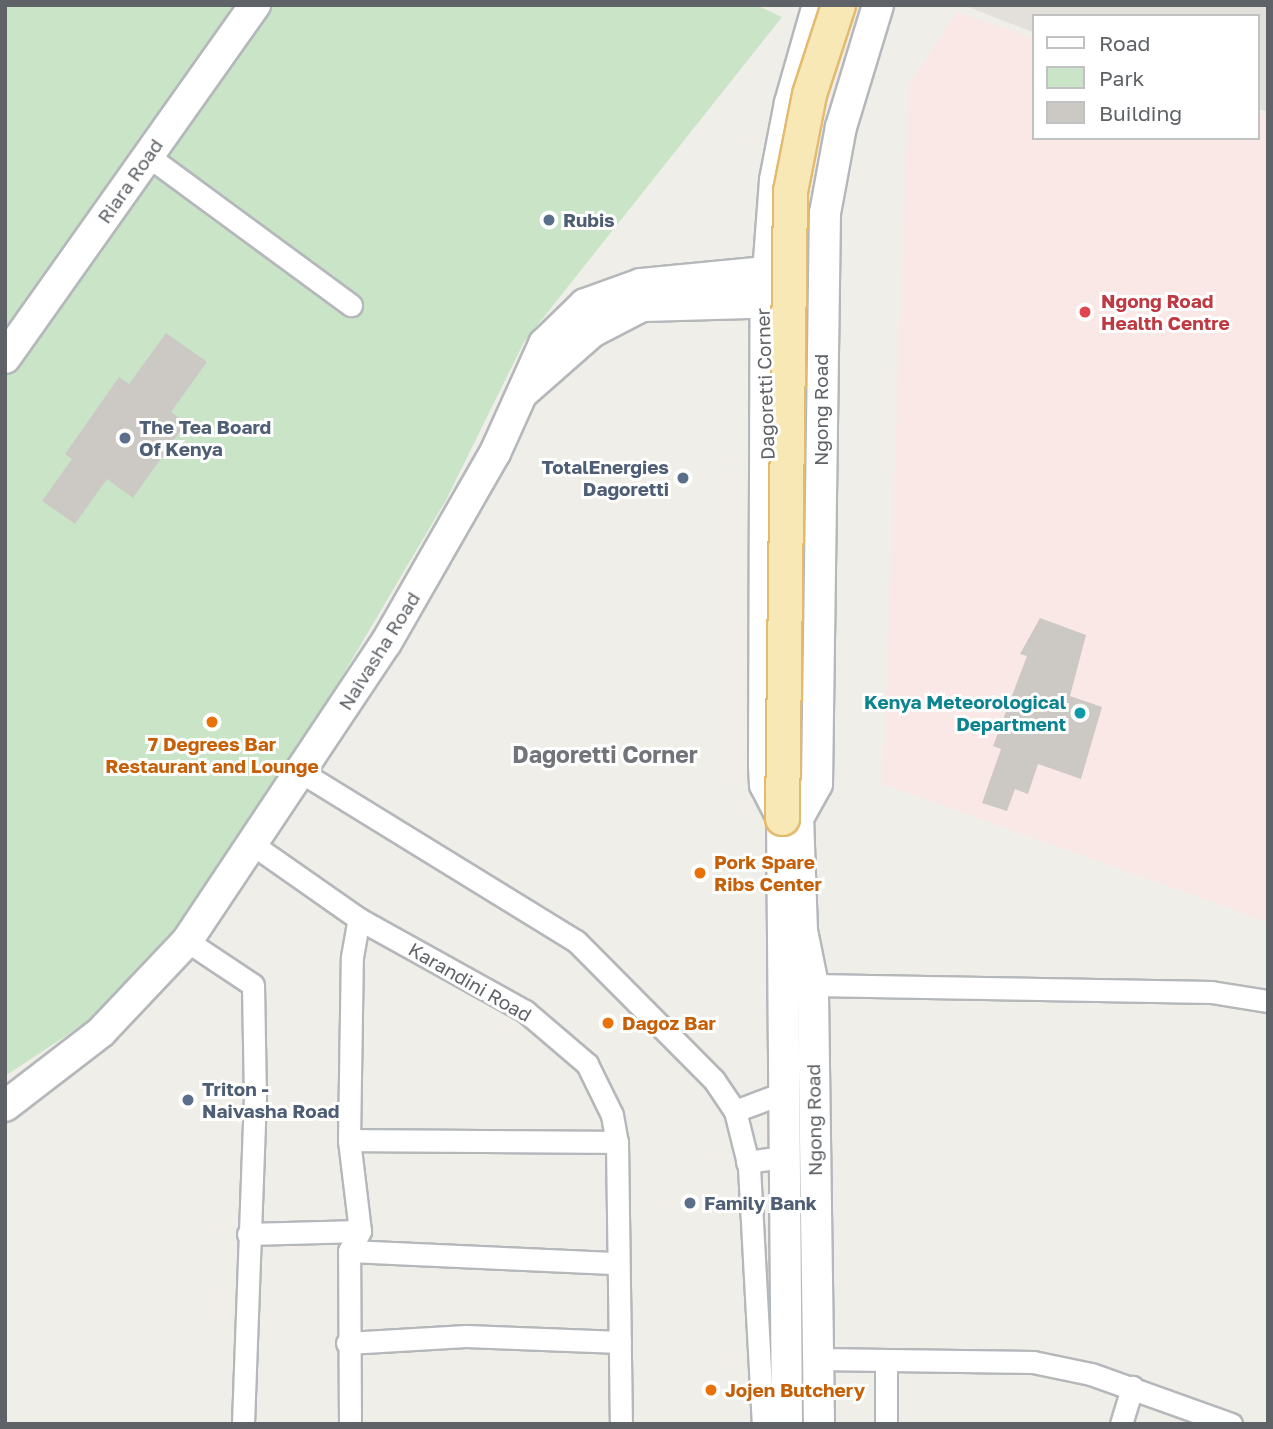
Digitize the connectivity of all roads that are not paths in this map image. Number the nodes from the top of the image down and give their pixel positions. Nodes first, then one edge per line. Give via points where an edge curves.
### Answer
1 (255, 5) edge
2 (856, 5) edge
3 (878, 5) edge
4 (815, 8) edge
5 (867, 38) junction
6 (148, 156) junction
7 (814, 270) junction
8 (767, 271) junction
9 (766, 300) junction
10 (813, 303) junction
11 (351, 305) dead end
12 (5, 358) edge
13 (521, 395) junction
14 (768, 603) junction
15 (820, 603) junction
16 (301, 772) junction
17 (790, 818) junction
18 (252, 845) junction
19 (359, 919) junction
20 (187, 941) junction
21 (813, 985) junction
22 (1268, 1001) edge
23 (783, 1093) junction
24 (5, 1107) edge
25 (735, 1111) junction
26 (348, 1140) junction
27 (617, 1142) junction
28 (784, 1157) junction
29 (747, 1162) junction
30 (360, 1231) junction
31 (248, 1234) junction
32 (349, 1251) junction
33 (618, 1263) junction
34 (620, 1342) junction
35 (347, 1343) junction
36 (817, 1359) junction
37 (886, 1360) junction
38 (1132, 1387) junction
39 (243, 1424) edge
40 (350, 1424) edge
41 (621, 1424) edge
42 (763, 1424) edge
43 (787, 1424) edge
44 (819, 1424) edge
45 (886, 1424) edge
46 (1121, 1424) edge
47 (1231, 1424) edge

1 - 6 main road, Riara Road
2 - 7 main road, Ngong Road via 820,132
3 - 5 main road, Ngong Road
4 - 5 main road
4 - 8 main road via 775,180
4 - 17 main road, Ngong Road, bridge via 808,94 790,191
5 - 7 main road, Ngong Road via 828,190
6 - 11 street
6 - 12 main road, Riara Road
7 - 8 main road
7 - 10 main road, Ngong Road
8 - 9 main road
8 - 13 main road, Naivasha Road via 641,284 585,304 544,344
9 - 10 main road
9 - 13 main road, Dagoretti Corner via 642,306 592,332
9 - 14 main road, Dagoretti Corner
10 - 15 main road, Ngong Road
10 - 17 main road, Ngong Road
13 - 16 main road, Naivasha Road via 454,527
14 - 15 main road
14 - 17 main road, Ngong Road via 765,785
15 - 17 main road, Ngong Road via 817,784
16 - 18 main road, Naivasha Road
16 - 25 street via 576,941 715,1080
17 - 21 main road, Ngong Road via 802,931
17 - 23 main road, Ngong Road
18 - 19 street, Karandini Road
18 - 20 main road, Naivasha Road
19 - 26 street via 352,957
19 - 27 street, Karandini Road via 525,1011 570,1047 602,1091
20 - 24 main road, Naivasha Road via 101,1031
20 - 31 street via 253,985
21 - 22 street via 1211,992
21 - 36 main road, Ngong Road
23 - 25 street
23 - 28 main road, Ngong Road
25 - 29 street
26 - 27 street
26 - 30 street
27 - 33 street, Karandini Road
28 - 29 street
28 - 43 main road, Ngong Road
29 - 42 street
30 - 31 street
30 - 32 street
31 - 39 street
32 - 33 street
32 - 35 street
33 - 34 street, Karandini Road
34 - 35 street via 466,1336
34 - 41 street, Karandini Road
35 - 40 street
36 - 37 street
36 - 44 main road, Ngong Road
37 - 38 street via 1033,1362
37 - 45 street
38 - 46 street
38 - 47 street

